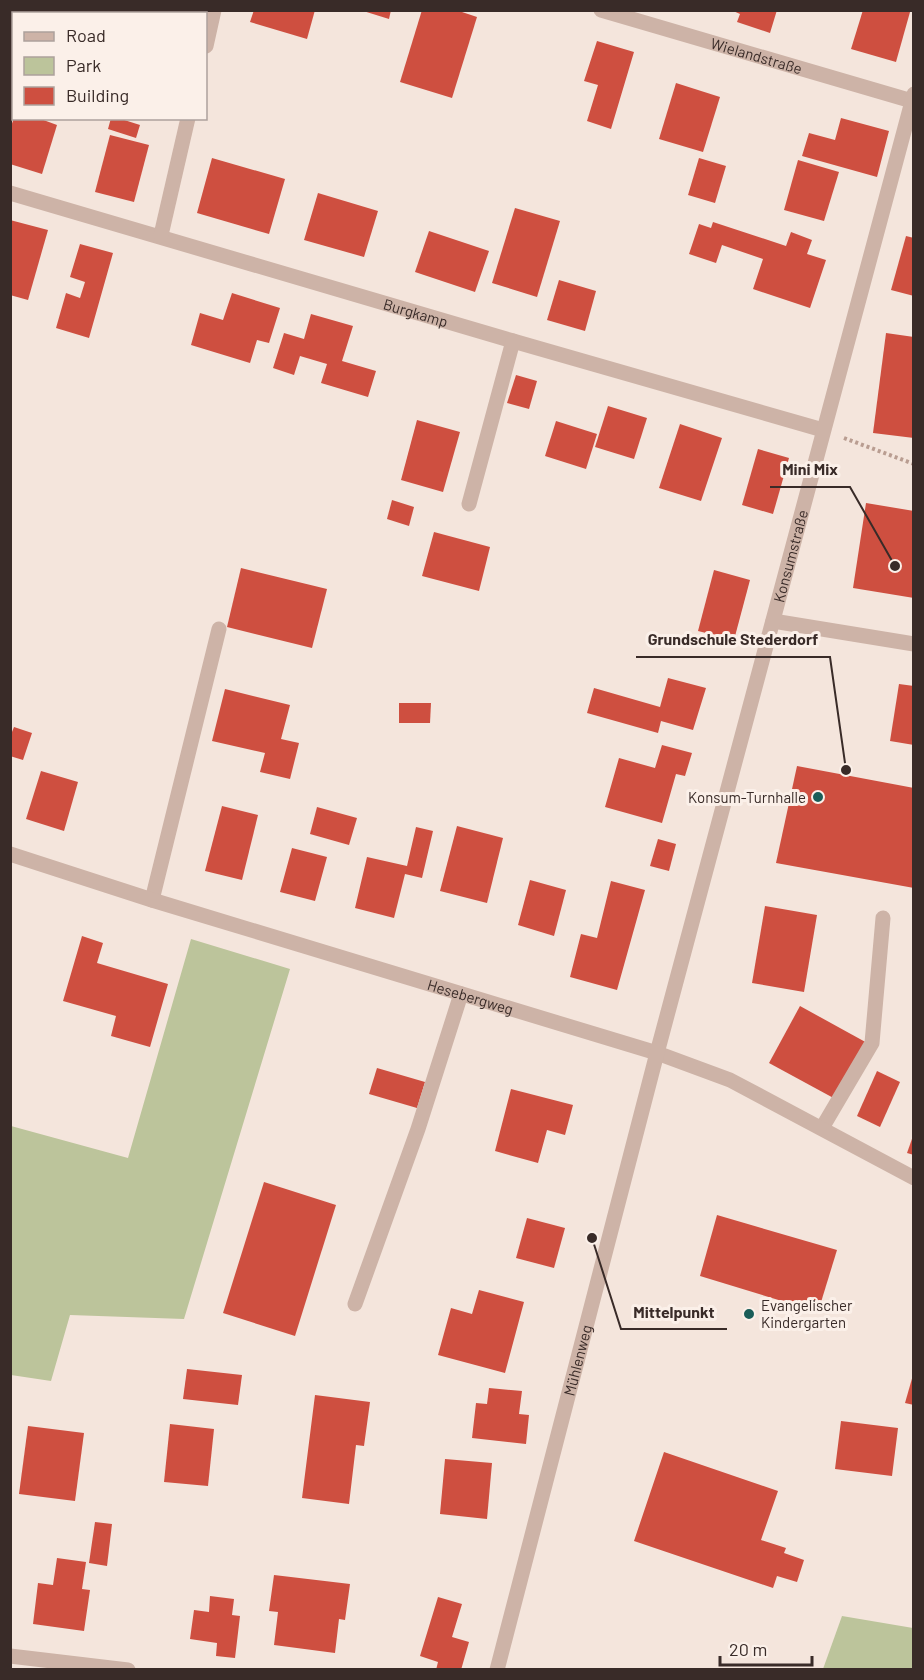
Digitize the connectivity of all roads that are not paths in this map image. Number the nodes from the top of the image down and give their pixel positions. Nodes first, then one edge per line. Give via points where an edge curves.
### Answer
1 (214, 10) edge
2 (601, 10) edge
3 (207, 42) edge
4 (913, 98) edge
5 (189, 120) edge
6 (10, 193) edge
7 (161, 236) junction
8 (513, 341) junction
9 (823, 430) junction
10 (470, 504) dead end
11 (773, 621) junction
12 (219, 629) dead end
13 (914, 644) edge
14 (10, 854) edge
15 (152, 900) junction
16 (883, 918) dead end
17 (461, 994) junction
18 (657, 1053) junction
19 (822, 1128) junction
20 (914, 1178) edge
21 (355, 1304) dead end
22 (10, 1656) edge
23 (128, 1670) edge
24 (497, 1670) edge

1 - 3 street
2 - 4 street, Wielandstraße
4 - 9 street, Konsumstraße
5 - 7 street
6 - 7 street, Burgkamp
7 - 8 street, Burgkamp
8 - 9 street, Burgkamp
8 - 10 street
9 - 11 street, Konsumstraße
11 - 13 street
11 - 18 street, Konsumstraße
12 - 15 street
14 - 15 street, Hesebergweg
15 - 17 street, Hesebergweg
16 - 19 street via 872,1043
17 - 18 street, Hesebergweg
17 - 21 street
18 - 19 street, Hesebergweg via 730,1080
18 - 24 street, Mühlenweg
19 - 20 street, Hesebergweg
22 - 23 street

